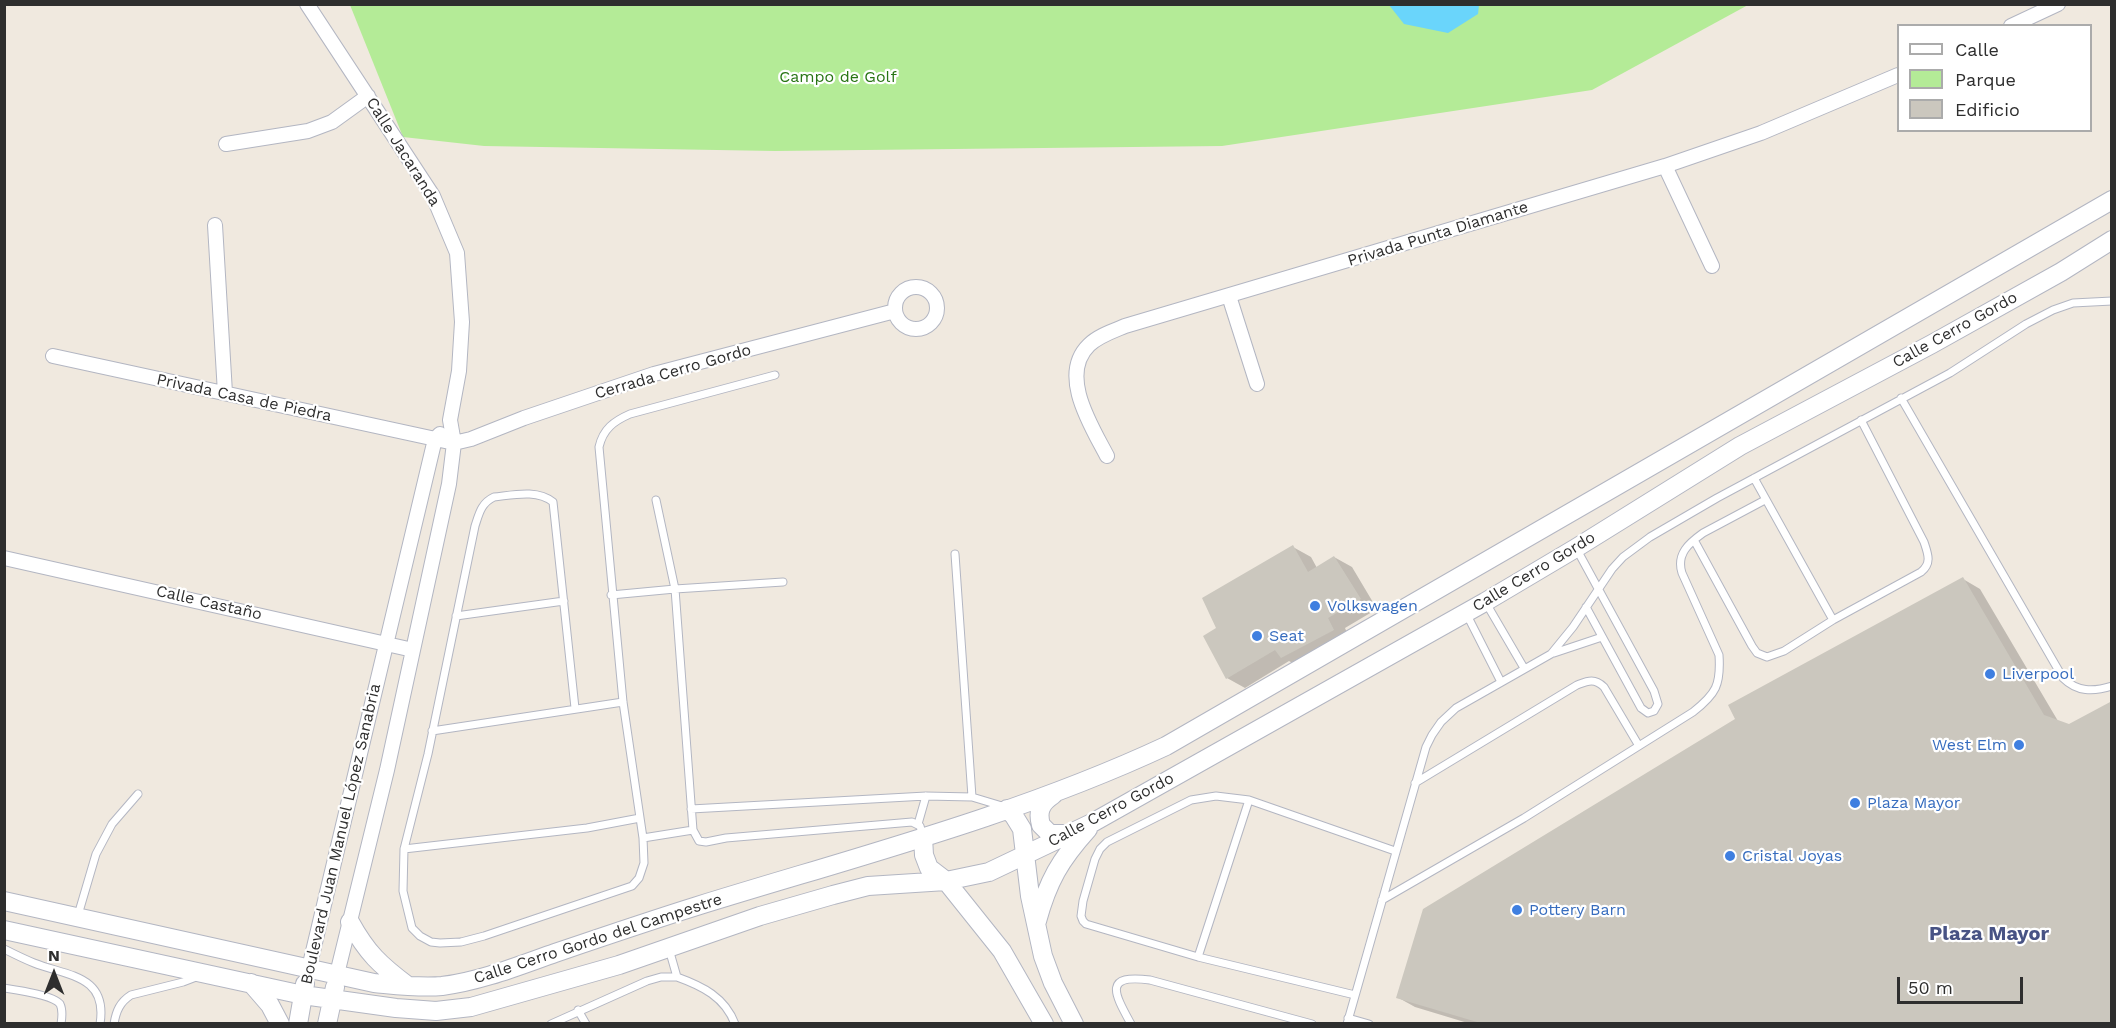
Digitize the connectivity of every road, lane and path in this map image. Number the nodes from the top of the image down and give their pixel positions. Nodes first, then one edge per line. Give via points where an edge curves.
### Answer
1 (307, 4) edge
2 (2058, 4) edge
3 (2015, 24) edge
4 (1897, 76) edge
5 (368, 96) junction
6 (226, 144) dead end
7 (1665, 166) junction
8 (2112, 200) edge
9 (215, 225) dead end
10 (2112, 240) edge
11 (1712, 266) dead end
12 (1229, 296) junction
13 (2112, 301) edge
14 (895, 310) dead end
15 (53, 356) dead end
16 (775, 375) dead end
17 (1257, 384) dead end
18 (225, 393) junction
19 (1901, 398) junction
20 (450, 420) junction
21 (1861, 420) junction
22 (435, 439) junction
23 (454, 443) junction
24 (1107, 456) dead end
25 (1754, 478) junction
26 (656, 500) dead end
27 (1765, 500) junction
28 (1694, 540) junction
29 (1576, 548) junction
30 (955, 554) dead end
31 (4, 558) edge
32 (783, 582) dead end
33 (1597, 589) junction
34 (675, 590) junction
35 (612, 595) junction
36 (564, 601) junction
37 (1485, 602) junction
38 (1586, 607) junction
39 (1466, 613) junction
40 (456, 616) junction
41 (1833, 620) junction
42 (1602, 637) junction
43 (386, 644) junction
44 (414, 650) junction
45 (1551, 654) junction
46 (1524, 668) junction
47 (1501, 681) junction
48 (2112, 686) edge
49 (623, 702) junction
50 (575, 708) junction
51 (432, 731) junction
52 (1639, 746) junction
53 (1415, 783) junction
54 (1057, 792) junction
55 (138, 794) dead end
56 (926, 796) junction
57 (972, 797) junction
58 (1249, 800) junction
59 (691, 809) junction
60 (1008, 809) junction
61 (640, 818) junction
62 (1092, 823) junction
63 (693, 830) junction
64 (921, 830) junction
65 (1070, 834) junction
66 (643, 838) junction
67 (404, 849) junction
68 (1395, 851) junction
69 (1025, 855) junction
70 (946, 881) junction
71 (1382, 900) junction
72 (4, 902) edge
73 (78, 917) junction
74 (350, 922) junction
75 (1035, 926) junction
76 (4, 930) edge
77 (668, 948) junction
78 (4, 949) edge
79 (1198, 957) junction
80 (309, 968) junction
81 (202, 974) junction
82 (337, 974) junction
83 (678, 976) junction
84 (252, 983) junction
85 (410, 987) junction
86 (4, 988) edge
87 (303, 995) junction
88 (1355, 995) junction
89 (333, 999) junction
90 (578, 1011) junction
91 (1348, 1021) edge
92 (61, 1023) edge
93 (100, 1023) edge
94 (114, 1023) edge
95 (280, 1023) edge
96 (298, 1023) edge
97 (327, 1023) edge
98 (550, 1023) edge
99 (586, 1023) edge
100 (735, 1023) edge
101 (1044, 1023) edge
102 (1074, 1023) edge
103 (1131, 1023) edge
104 (1312, 1023) edge
105 (1369, 1023) edge

1 - 5 street, Calle Jacaranda
2 - 3 street
4 - 7 street, Privada Punta Diamante via 1761,133
5 - 6 street via 332,122 308,131
5 - 20 street, Calle Jacaranda via 433,196 457,253 462,322
7 - 11 street
7 - 12 street, Privada Punta Diamante
8 - 54 main road, Calle Cerro Gordo via 1166,746
9 - 18 street
10 - 29 main road, Calle Cerro Gordo via 1932,344 1740,446
12 - 17 street
12 - 24 street, Privada Punta Diamante via 1125,326 1089,345 1080,357 1076,385
13 - 19 lane via 2073,303 2053,310
14 - 23 street, Cerrada Cerro Gordo via 654,374
15 - 18 street, Privada Casa de Piedra
16 - 35 lane via 630,414 615,421 602,436 599,447
18 - 22 street, Privada Casa de Piedra
19 - 21 lane
19 - 48 lane via 2063,678 2082,690
20 - 22 street, Calle Jacaranda
20 - 23 street, Calle Jacaranda
21 - 25 lane
21 - 41 lane via 1924,542 1928,564 1921,572
22 - 23 street, Privada Casa de Piedra
22 - 43 street, Calle Jacaranda
23 - 44 street, Calle Jacaranda
25 - 27 lane
25 - 33 lane via 1650,537 1623,557
26 - 34 lane
27 - 28 lane
27 - 41 lane
28 - 41 lane via 1752,646 1762,656 1774,656
28 - 52 lane via 1683,552 1679,565 1719,655 1718,682 1711,698
29 - 33 lane
29 - 37 main road, Calle Cerro Gordo
30 - 57 lane
31 - 43 street, Calle Castaño
32 - 34 lane
33 - 38 lane
33 - 42 lane via 1654,691 1658,704 1654,711 1648,713 1641,708
34 - 35 lane
34 - 59 lane
35 - 49 lane
36 - 40 lane
36 - 40 lane via 553,502 535,494 494,497 480,508
36 - 50 lane
37 - 39 main road, Calle Cerro Gordo
37 - 46 lane
38 - 42 lane
38 - 45 lane
39 - 47 lane
39 - 62 main road, Calle Cerro Gordo
40 - 51 lane
42 - 45 lane
43 - 44 street, Calle Castaño
43 - 80 street, Boulevard Juan Manuel López Sanabria
44 - 74 street, Boulevard Juan Manuel López Sanabria
45 - 46 lane
46 - 47 lane
47 - 53 lane via 1456,708 1441,722 1426,747
49 - 50 lane
49 - 61 lane
50 - 51 lane
51 - 67 lane
52 - 53 lane via 1604,687 1591,680
52 - 71 lane
53 - 68 lane
54 - 60 main road, Calle Cerro Gordo
54 - 65 main road via 1042,803 1041,825 1050,834
55 - 73 lane via 112,824 96,855
56 - 57 lane
56 - 59 lane
56 - 64 lane
57 - 60 lane
58 - 68 lane
58 - 79 lane
58 - 79 lane via 1216,796 1191,800 1107,842 1095,859 1081,910 1083,921 1095,928
59 - 63 lane
60 - 64 main road, Calle Cerro Gordo del Campestre
60 - 69 main road via 1022,829
61 - 66 lane
61 - 67 lane via 587,828
62 - 65 main road, Calle Cerro Gordo
62 - 75 main road via 1059,865
63 - 64 lane via 696,838 706,842 901,822 912,822
63 - 66 lane
64 - 70 main road via 926,862
64 - 85 main road, Calle Cerro Gordo del Campestre via 502,972 440,986
65 - 69 main road, Calle Cerro Gordo
66 - 67 lane via 644,863 632,886 484,936 440,944 412,928 403,891
68 - 71 lane
69 - 70 main road, Calle Cerro Gordo via 989,872
69 - 75 main road
70 - 77 main road, Calle Cerro Gordo del Campestre via 868,886 760,916
70 - 101 main road via 1002,951
71 - 88 lane
72 - 73 main road, Calle Cerro Gordo del Campestre
73 - 80 main road, Calle Cerro Gordo del Campestre
74 - 82 street, Boulevard Juan Manuel López Sanabria
74 - 85 main road via 374,958
75 - 102 main road via 1053,983
76 - 81 main road, Calle Cerro Gordo del Campestre
77 - 83 lane
77 - 89 main road, Calle Cerro Gordo del Campestre via 471,1007 436,1011
78 - 93 lane via 81,978 100,998
79 - 88 lane
80 - 82 main road, Calle Cerro Gordo del Campestre
80 - 87 main road, Boulevard Juan Manuel López Sanabria
81 - 84 main road, Calle Cerro Gordo del Campestre
81 - 94 lane via 131,995 119,1007
82 - 85 main road, Calle Cerro Gordo del Campestre
82 - 89 main road, Boulevard Juan Manuel López Sanabria
83 - 90 lane via 647,981
83 - 100 lane via 710,992 723,1003
84 - 87 main road, Calle Cerro Gordo del Campestre
84 - 95 main road
86 - 92 lane via 59,1002
87 - 89 main road, Calle Cerro Gordo del Campestre
87 - 96 main road, Boulevard Juan Manuel López Sanabria
88 - 91 lane
89 - 97 main road, Boulevard Juan Manuel López Sanabria
90 - 98 lane
90 - 99 lane
91 - 105 lane
103 - 104 lane via 1116,989 1123,979 1131,978

